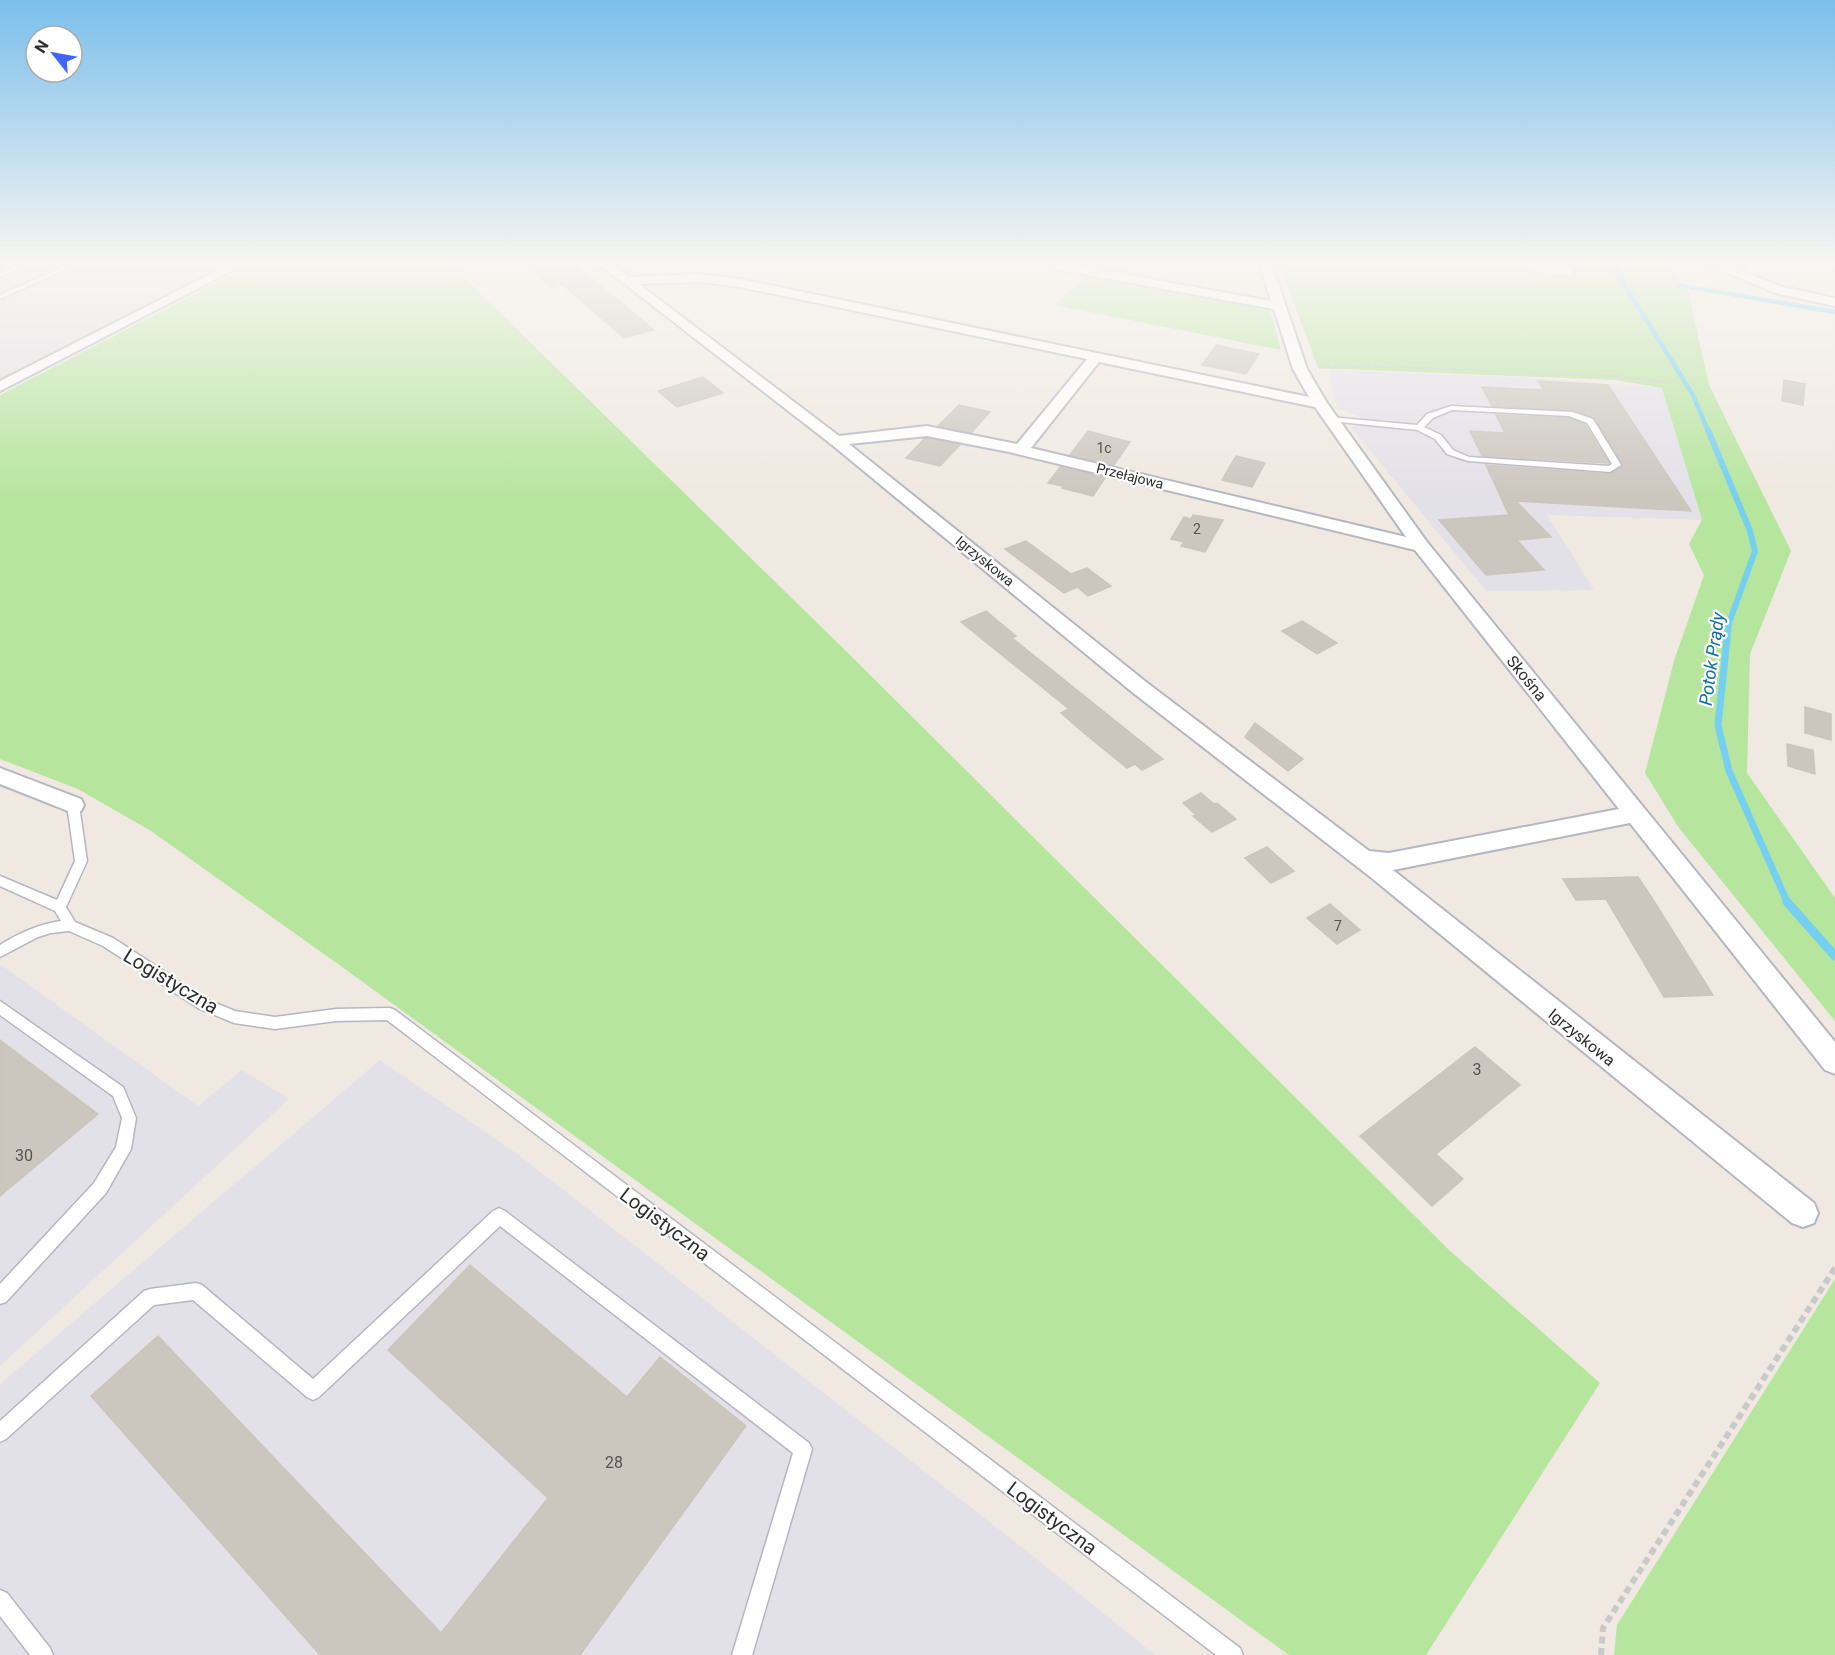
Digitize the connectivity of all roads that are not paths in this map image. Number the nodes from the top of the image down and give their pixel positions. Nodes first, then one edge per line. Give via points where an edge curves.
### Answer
1 (87, 342) edge
2 (706, 342) edge
3 (1025, 342) edge
4 (1292, 342) edge
5 (1096, 357) junction
6 (0, 387) edge
7 (1325, 412) junction
8 (1419, 428) junction
9 (836, 441) junction
10 (1021, 450) junction
11 (1421, 546) junction
12 (0, 776) edge
13 (73, 805) joint
14 (1635, 814) junction
15 (1362, 859) junction
16 (0, 881) edge
17 (60, 907) junction
18 (70, 926) junction
19 (0, 952) edge
20 (0, 1006) edge
21 (1835, 1062) edge
22 (1803, 1213) dead end
23 (0, 1296) edge
24 (0, 1433) edge
25 (0, 1600) edge
26 (44, 1655) edge
27 (742, 1655) edge
28 (1233, 1655) edge

1 - 6 street
2 - 9 street, Igrzyskowa
3 - 5 street
4 - 7 street, Skośna via 1300,369
5 - 7 street
5 - 10 street
7 - 8 lane
7 - 11 street, Skośna
8 - 8 lane via 1438,437 1450,452 1468,459 1610,469 1617,465 1590,421 1570,414 1451,408 1430,416
9 - 10 street, Przełajowa via 927,431
9 - 15 street, Igrzyskowa via 1139,687
10 - 11 street, Przełajowa
11 - 14 street, Skośna
12 - 13 street
13 - 17 lane via 81,861
14 - 15 street via 1389,861
14 - 21 street, Skośna
15 - 22 street, Igrzyskowa
16 - 17 lane
17 - 18 lane
18 - 19 lane via 34,932
18 - 28 lane, Logistyczna via 108,942 203,1004 234,1017 275,1023 336,1015 390,1014
20 - 23 lane via 118,1092 129,1118 123,1149 100,1188
24 - 27 lane via 150,1297 196,1291 313,1390 499,1216 803,1449
25 - 26 lane

